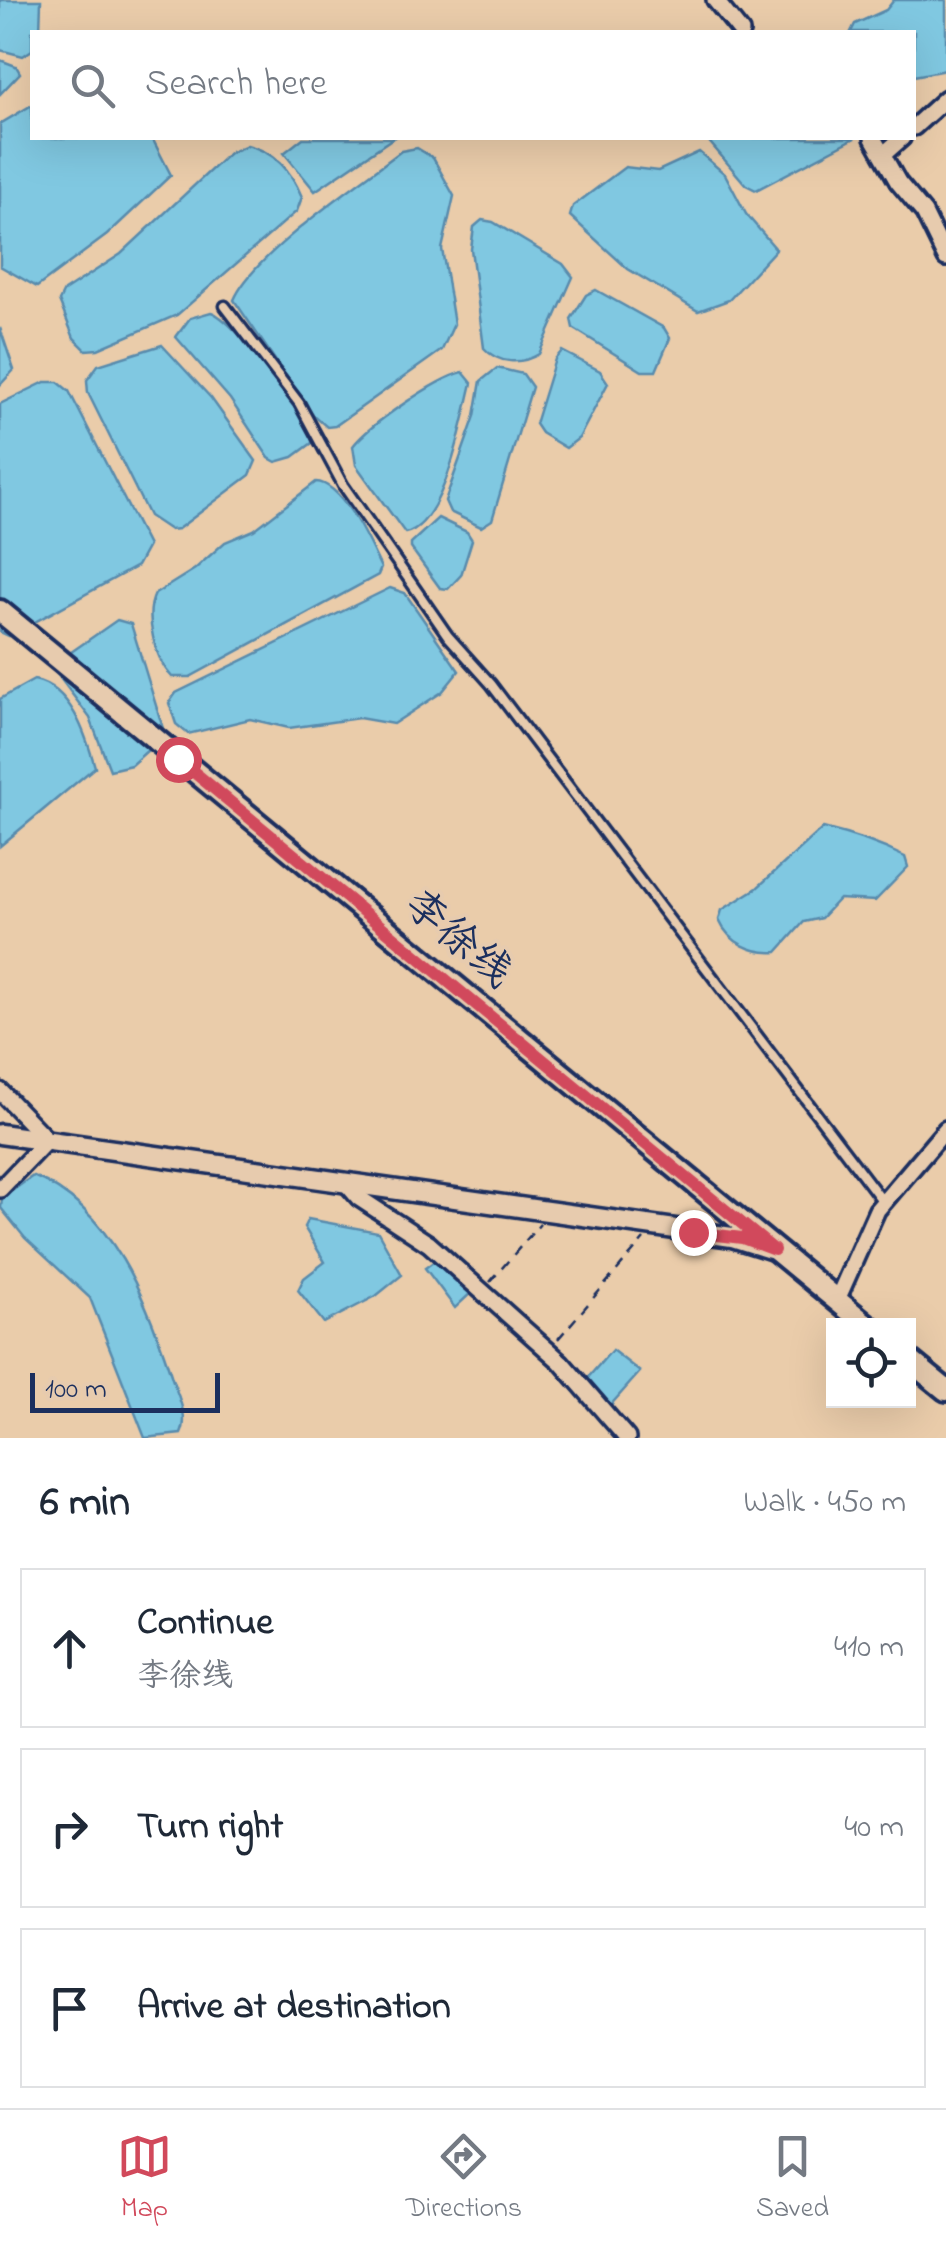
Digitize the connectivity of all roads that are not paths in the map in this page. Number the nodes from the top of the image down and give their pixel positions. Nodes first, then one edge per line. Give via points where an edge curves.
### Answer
1 (715, 0) edge
2 (739, 30) edge
3 (946, 98) edge
4 (916, 125) edge
5 (874, 140) edge
6 (899, 140) edge
7 (884, 152) junction
8 (946, 258) edge
9 (225, 306) dead end
10 (0, 612) edge
11 (0, 1092) edge
12 (946, 1129) edge
13 (0, 1134) edge
14 (47, 1140) junction
15 (346, 1183) junction
16 (0, 1189) edge
17 (884, 1204) junction
18 (774, 1250) junction
19 (837, 1300) junction
20 (858, 1318) edge
21 (916, 1366) edge
22 (946, 1390) edge
23 (627, 1438) edge

1 - 2 street
3 - 4 street
5 - 7 street
6 - 7 street
7 - 8 street
9 - 17 lane via 299,402 343,485 448,636
10 - 18 main road, 李徐线
11 - 14 street
12 - 17 street
13 - 14 street
14 - 15 street
14 - 16 street
15 - 18 street via 742,1238
15 - 23 street via 482,1291
17 - 19 street
18 - 19 main road, 李徐线
19 - 20 main road, 李徐线
21 - 22 main road

